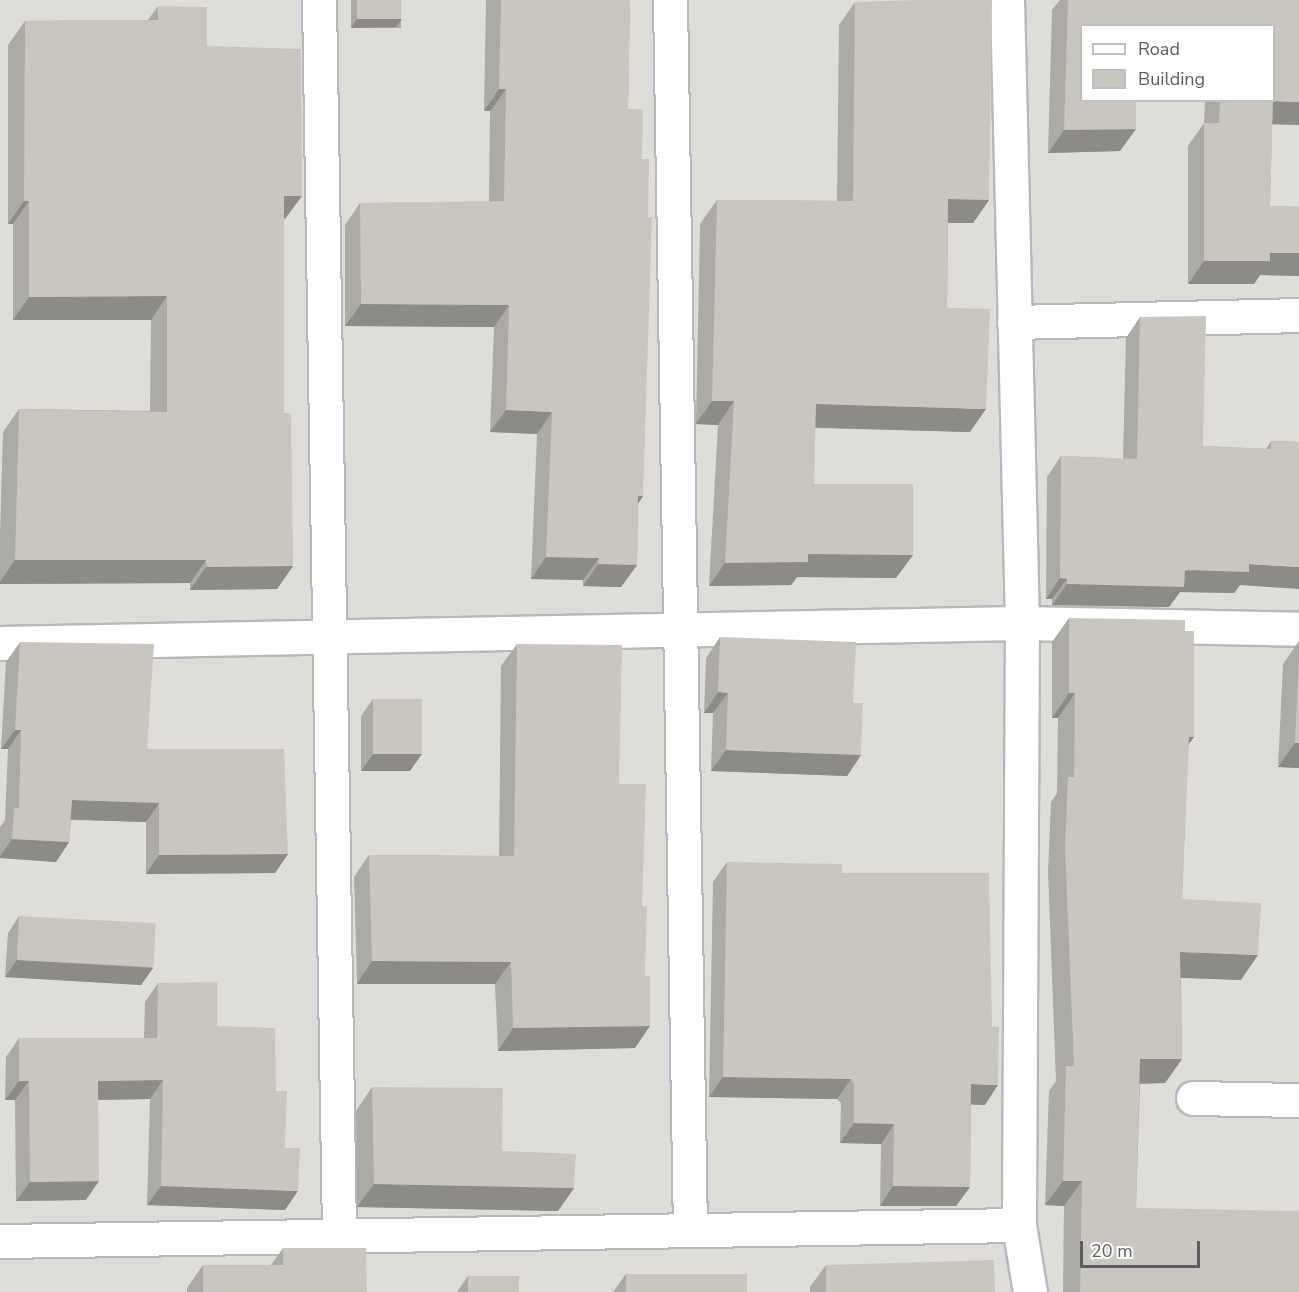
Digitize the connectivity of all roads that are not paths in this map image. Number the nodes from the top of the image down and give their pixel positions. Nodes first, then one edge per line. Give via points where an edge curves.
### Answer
1 (319, 0) edge
2 (670, 0) edge
3 (1007, 0) edge
4 (1299, 315) edge
5 (1014, 322) junction
6 (1022, 623) junction
7 (1299, 629) edge
8 (680, 630) junction
9 (330, 637) junction
10 (0, 643) edge
11 (1193, 1098) dead end
12 (1299, 1100) edge
13 (1019, 1225) junction
14 (690, 1229) junction
15 (339, 1236) junction
16 (0, 1242) edge
17 (1030, 1292) edge

1 - 9 street
2 - 8 street
3 - 5 street
4 - 5 street
5 - 6 street
6 - 7 street
6 - 8 street
6 - 13 street
8 - 9 street
8 - 14 street
9 - 10 street
9 - 15 street
11 - 12 street
13 - 14 street
13 - 17 street
14 - 15 street
15 - 16 street

